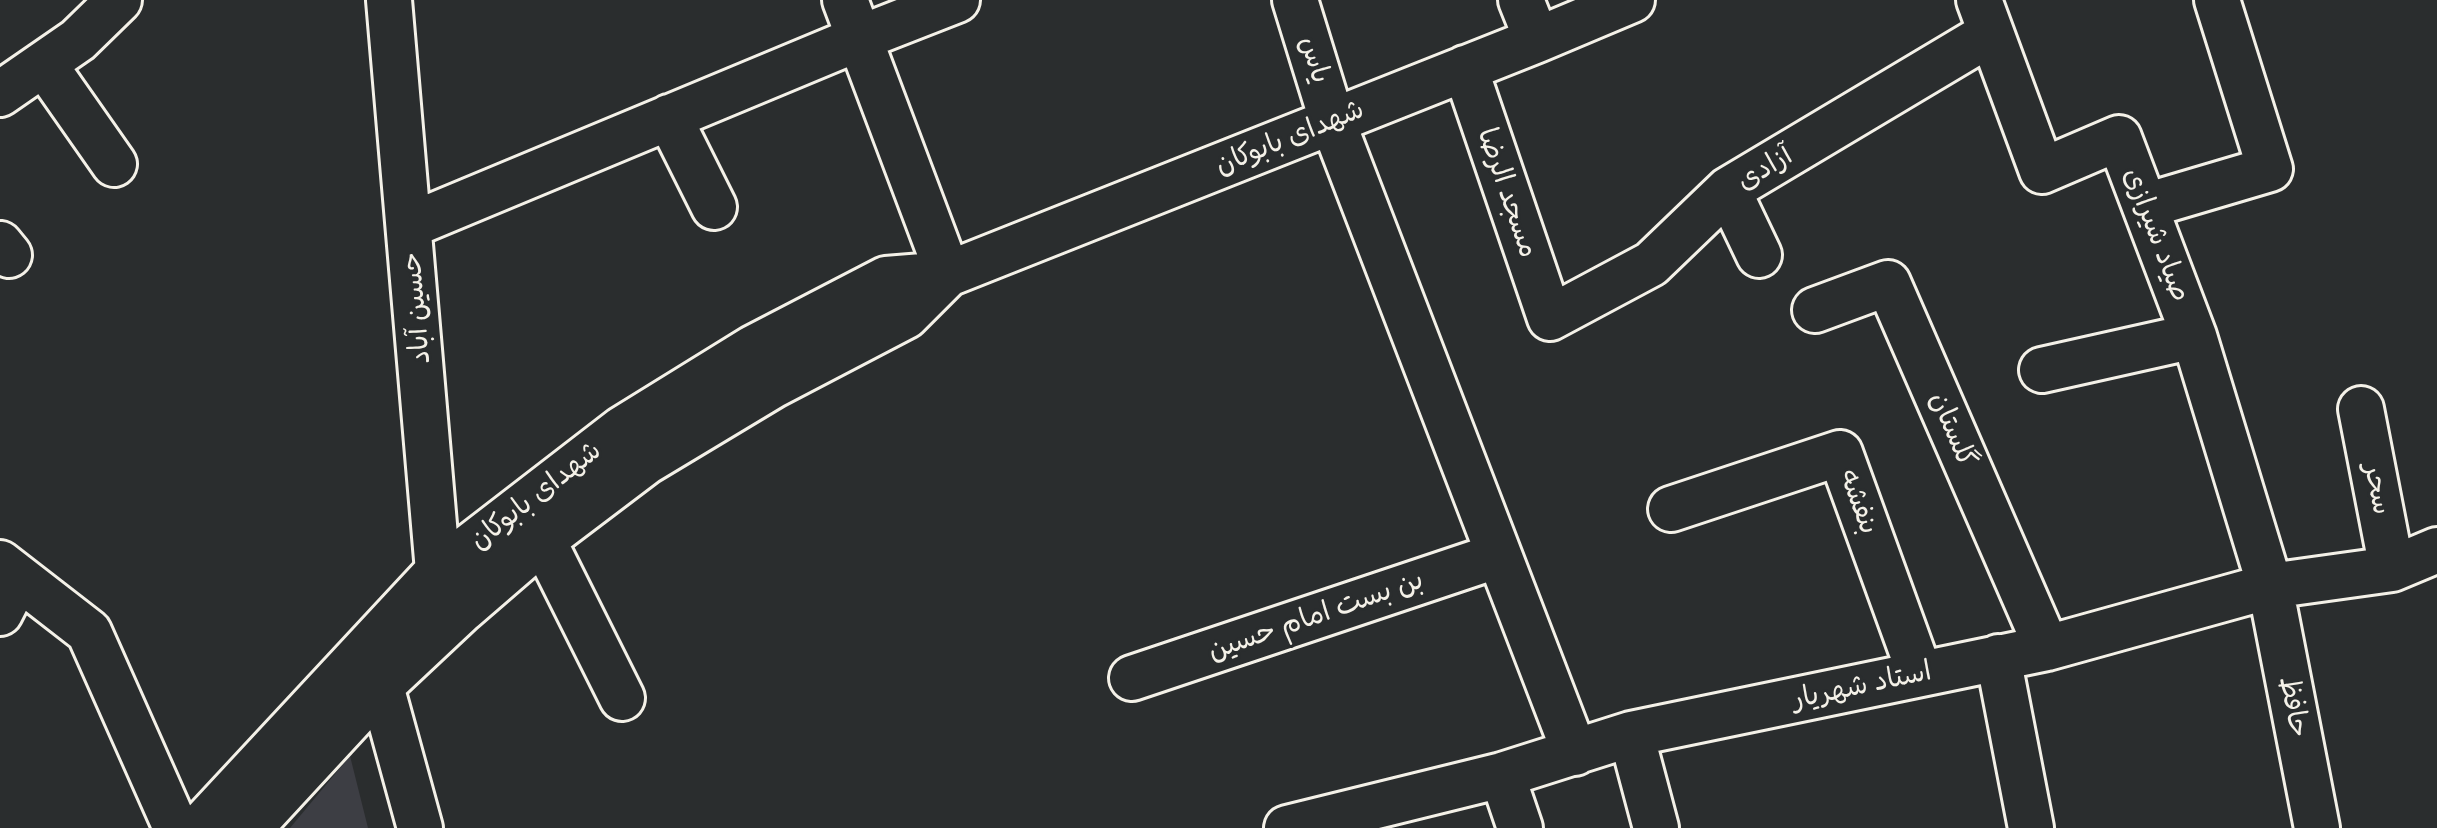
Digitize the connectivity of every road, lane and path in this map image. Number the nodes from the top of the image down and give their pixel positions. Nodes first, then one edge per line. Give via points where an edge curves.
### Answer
1 (119, 0) edge
2 (389, 0) edge
3 (957, 0) edge
4 (1295, 0) edge
5 (1521, 0) edge
6 (1632, 0) edge
7 (2217, 0) edge
8 (1985, 17) edge
9 (852, 19) edge
10 (1537, 40) junction
11 (44, 64) junction
12 (1465, 68) junction
13 (0, 94) edge
14 (669, 117) junction
15 (1332, 120) junction
16 (114, 164) dead end
17 (1728, 190) junction
18 (2145, 206) junction
19 (714, 207) dead end
20 (411, 225) junction
21 (1759, 255) dead end
22 (948, 274) junction
23 (1815, 310) dead end
24 (1550, 318) joint
25 (2194, 336) junction
26 (2042, 370) dead end
27 (2361, 409) dead end
28 (1671, 509) dead end
29 (543, 540) junction
30 (2437, 550) edge
31 (1499, 555) junction
32 (2392, 569) junction
33 (438, 571) junction
34 (6, 585) edge
35 (2270, 586) junction
36 (462, 610) junction
37 (2047, 648) junction
38 (1998, 657) junction
39 (1920, 674) junction
40 (1132, 678) dead end
41 (381, 686) junction
42 (622, 698) dead end
43 (1631, 734) junction
44 (1575, 753) junction
45 (1502, 775) junction
46 (2308, 826) edge
47 (176, 828) edge
48 (199, 828) edge
49 (250, 828) edge
50 (420, 828) edge
51 (1287, 828) edge
52 (1520, 828) edge
53 (1656, 828) edge
54 (2031, 828) edge

1 - 11 street
2 - 20 street, حسین آباد
3 - 9 street
4 - 15 street, یاس
5 - 10 street
6 - 10 street, شهدای بابوکان
7 - 18 street via 2270,169
8 - 17 street, آزادی
8 - 18 street, صیاد شیرازی via 2042,171 2119,138
9 - 14 street
9 - 22 street
10 - 12 street, شهدای بابوکان
11 - 13 street
11 - 16 street
12 - 15 street, شهدای بابوکان
12 - 24 street, مسجد الرضا
14 - 19 street
14 - 20 street
15 - 22 street, شهدای بابوکان
15 - 31 street, یاس
17 - 21 street
17 - 24 street, آزادی via 1651,264
18 - 25 street, صیاد شیرازی
20 - 33 street, حسین آباد
22 - 29 street, شهدای بابوکان via 906,316 774,385 646,462
22 - 33 street, شهدای بابوکان via 886,279 753,348 622,429
23 - 37 street, گلستان via 1888,283
25 - 26 street
25 - 35 street, صیاد شیرازی
27 - 32 street, سحر
28 - 39 street, بنفشه via 1840,453
29 - 36 street, شهدای بابوکان
29 - 42 street
30 - 32 street, استاد شهریار
31 - 40 street, بن بست امام حسین
31 - 44 street, یاس
32 - 35 street, استاد شهریار
33 - 36 street, حسین آباد
33 - 48 street, شهدای بابوکان
34 - 47 street via 89,632
35 - 37 street, استاد شهریار
35 - 46 street, حافظ
36 - 41 street, شهدای بابوکان
37 - 38 street, استاد شهریار
38 - 39 street, استاد شهریار
38 - 54 street
39 - 43 street, استاد شهریار
41 - 49 street, شهدای بابوکان
41 - 50 street
43 - 44 street, استاد شهریار
43 - 53 street
44 - 45 street, استاد شهریار
45 - 51 street, استاد شهریار
45 - 52 street

